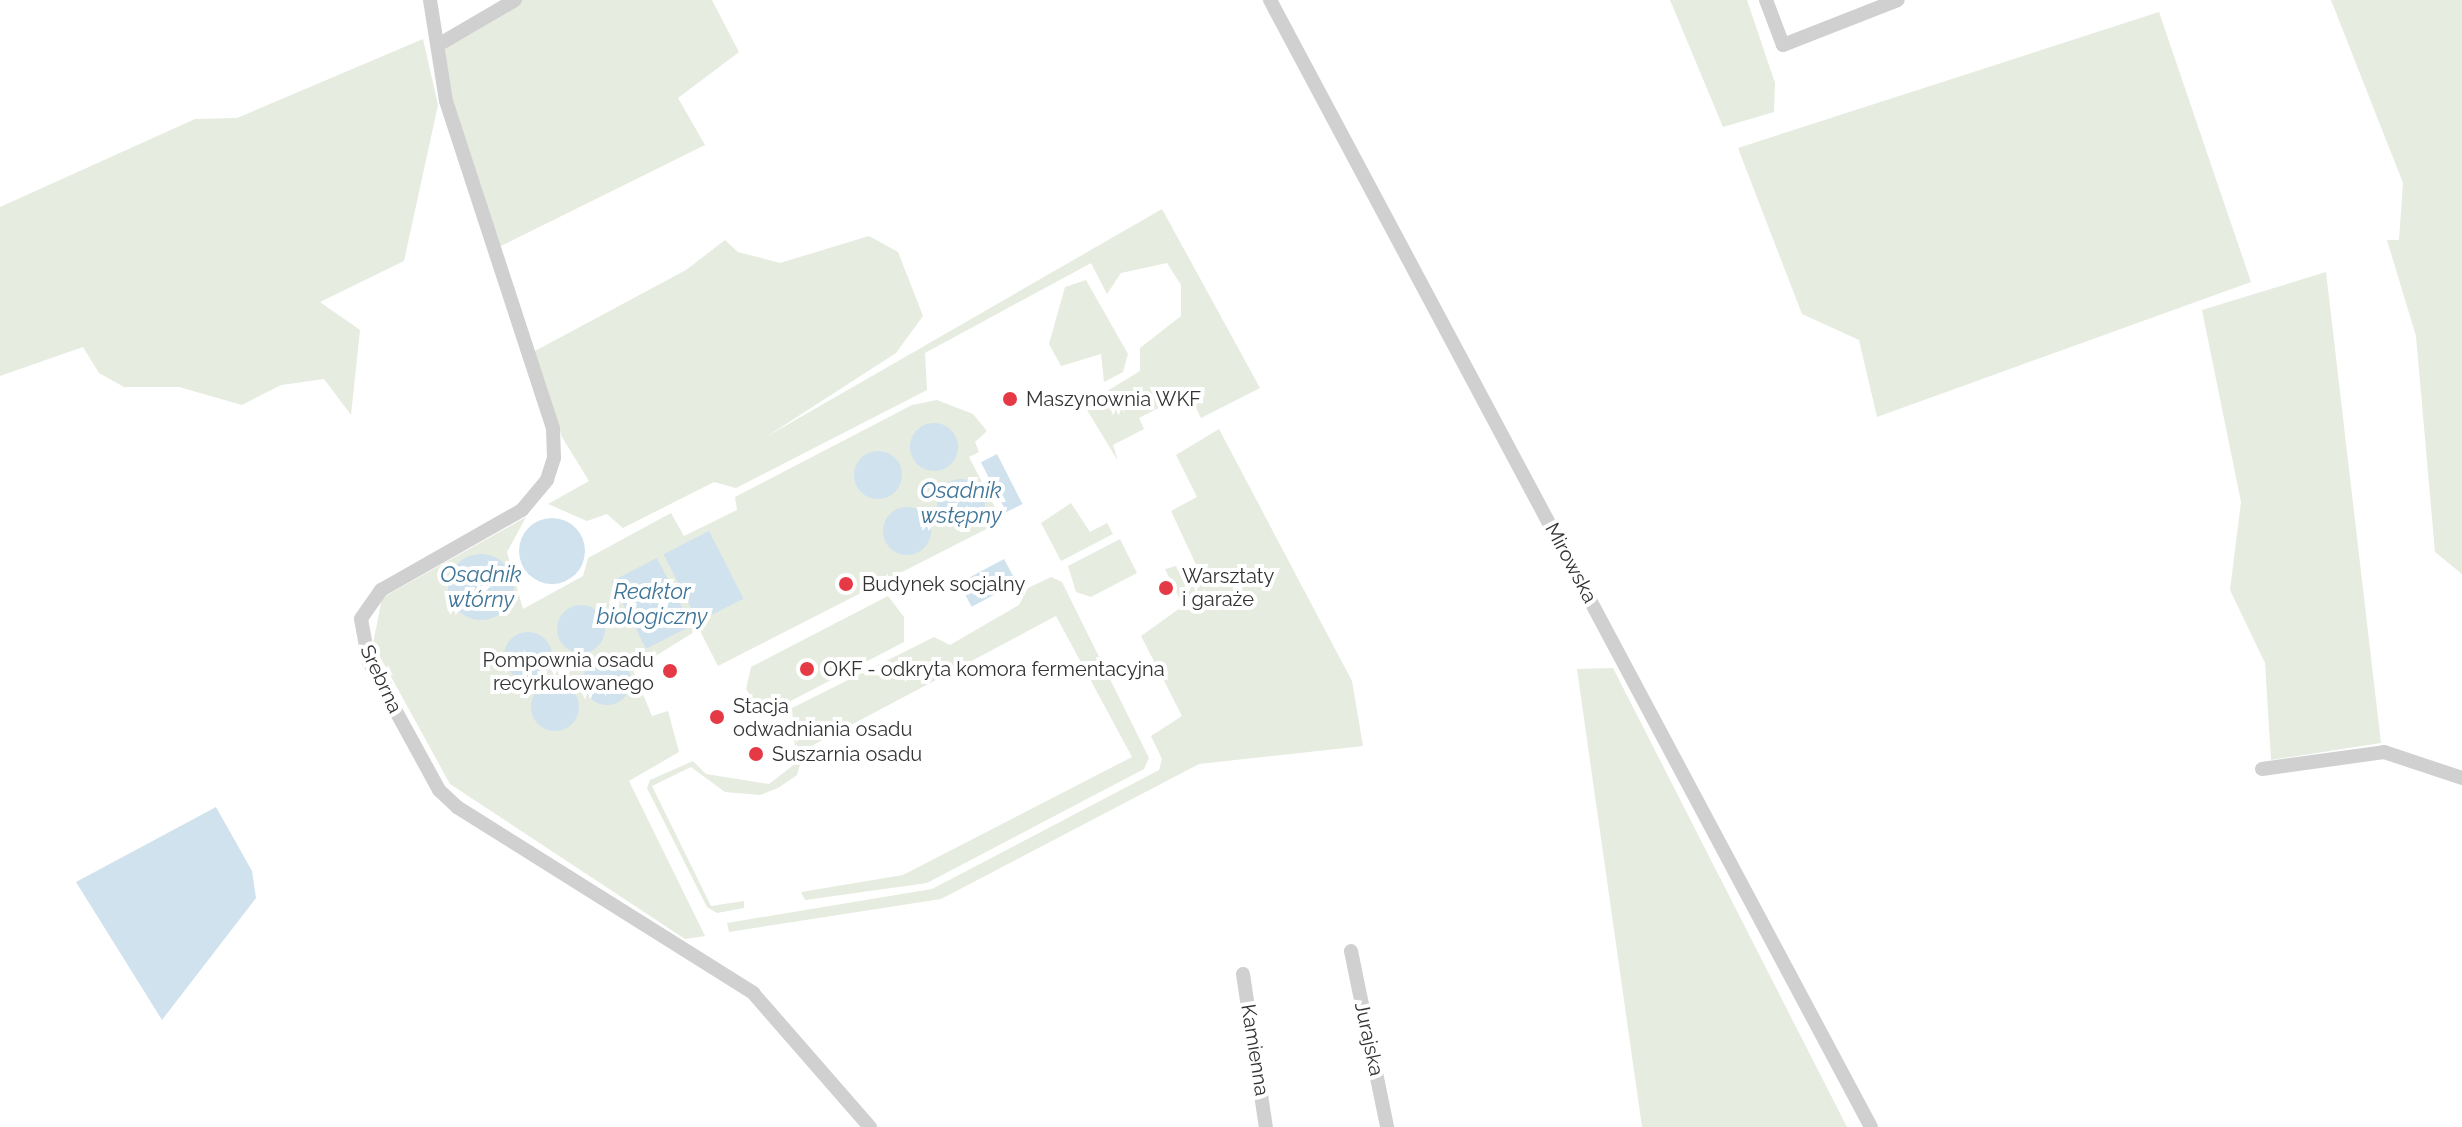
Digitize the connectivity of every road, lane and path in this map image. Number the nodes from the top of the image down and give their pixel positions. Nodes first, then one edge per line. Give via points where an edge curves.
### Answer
1 (430, 0) edge
2 (515, 0) edge
3 (1270, 0) edge
4 (1766, 0) edge
5 (1898, 0) edge
6 (438, 45) junction
7 (2262, 769) dead end
8 (2462, 778) edge
9 (1351, 951) dead end
10 (1243, 974) dead end
11 (870, 1127) edge
12 (1266, 1127) edge
13 (1387, 1127) edge
14 (1871, 1127) edge

1 - 6 street, Srebrna
2 - 6 street
3 - 14 street, Mirowska
4 - 5 street via 1783,45
6 - 11 street, Srebrna via 446,101 553,429 554,458 547,480 522,510 381,590 361,619 369,662 439,790 457,807 753,993
7 - 8 street via 2384,752
9 - 13 street, Jurajska
10 - 12 street, Kamienna

